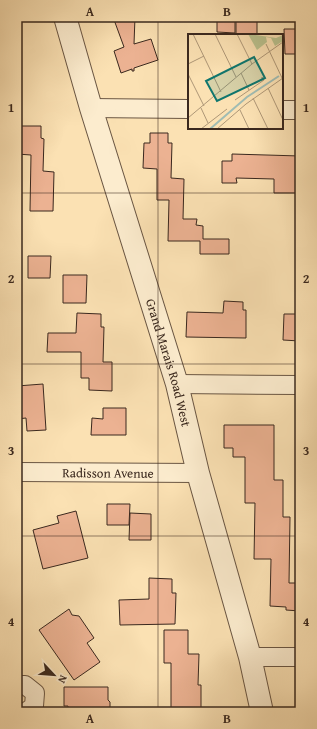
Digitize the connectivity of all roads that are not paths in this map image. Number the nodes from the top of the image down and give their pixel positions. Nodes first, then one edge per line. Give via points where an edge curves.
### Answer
1 (65, 17) edge
2 (91, 108) junction
3 (188, 109) edge
4 (283, 110) edge
5 (300, 110) edge
6 (177, 384) junction
7 (300, 385) edge
8 (17, 472) edge
9 (198, 473) junction
10 (250, 657) junction
11 (300, 657) edge
12 (17, 684) edge
13 (26, 712) edge
14 (262, 712) edge

1 - 2 street, Grand Marais Road West
2 - 3 street
2 - 6 street, Grand Marais Road West
4 - 5 street
6 - 7 street
6 - 9 street, Grand Marais Road West
8 - 9 street, Radisson Avenue
9 - 10 street, Grand Marais Road West
10 - 11 street
10 - 14 street, Grand Marais Road West
12 - 13 street via 25,685 35,693 34,706

